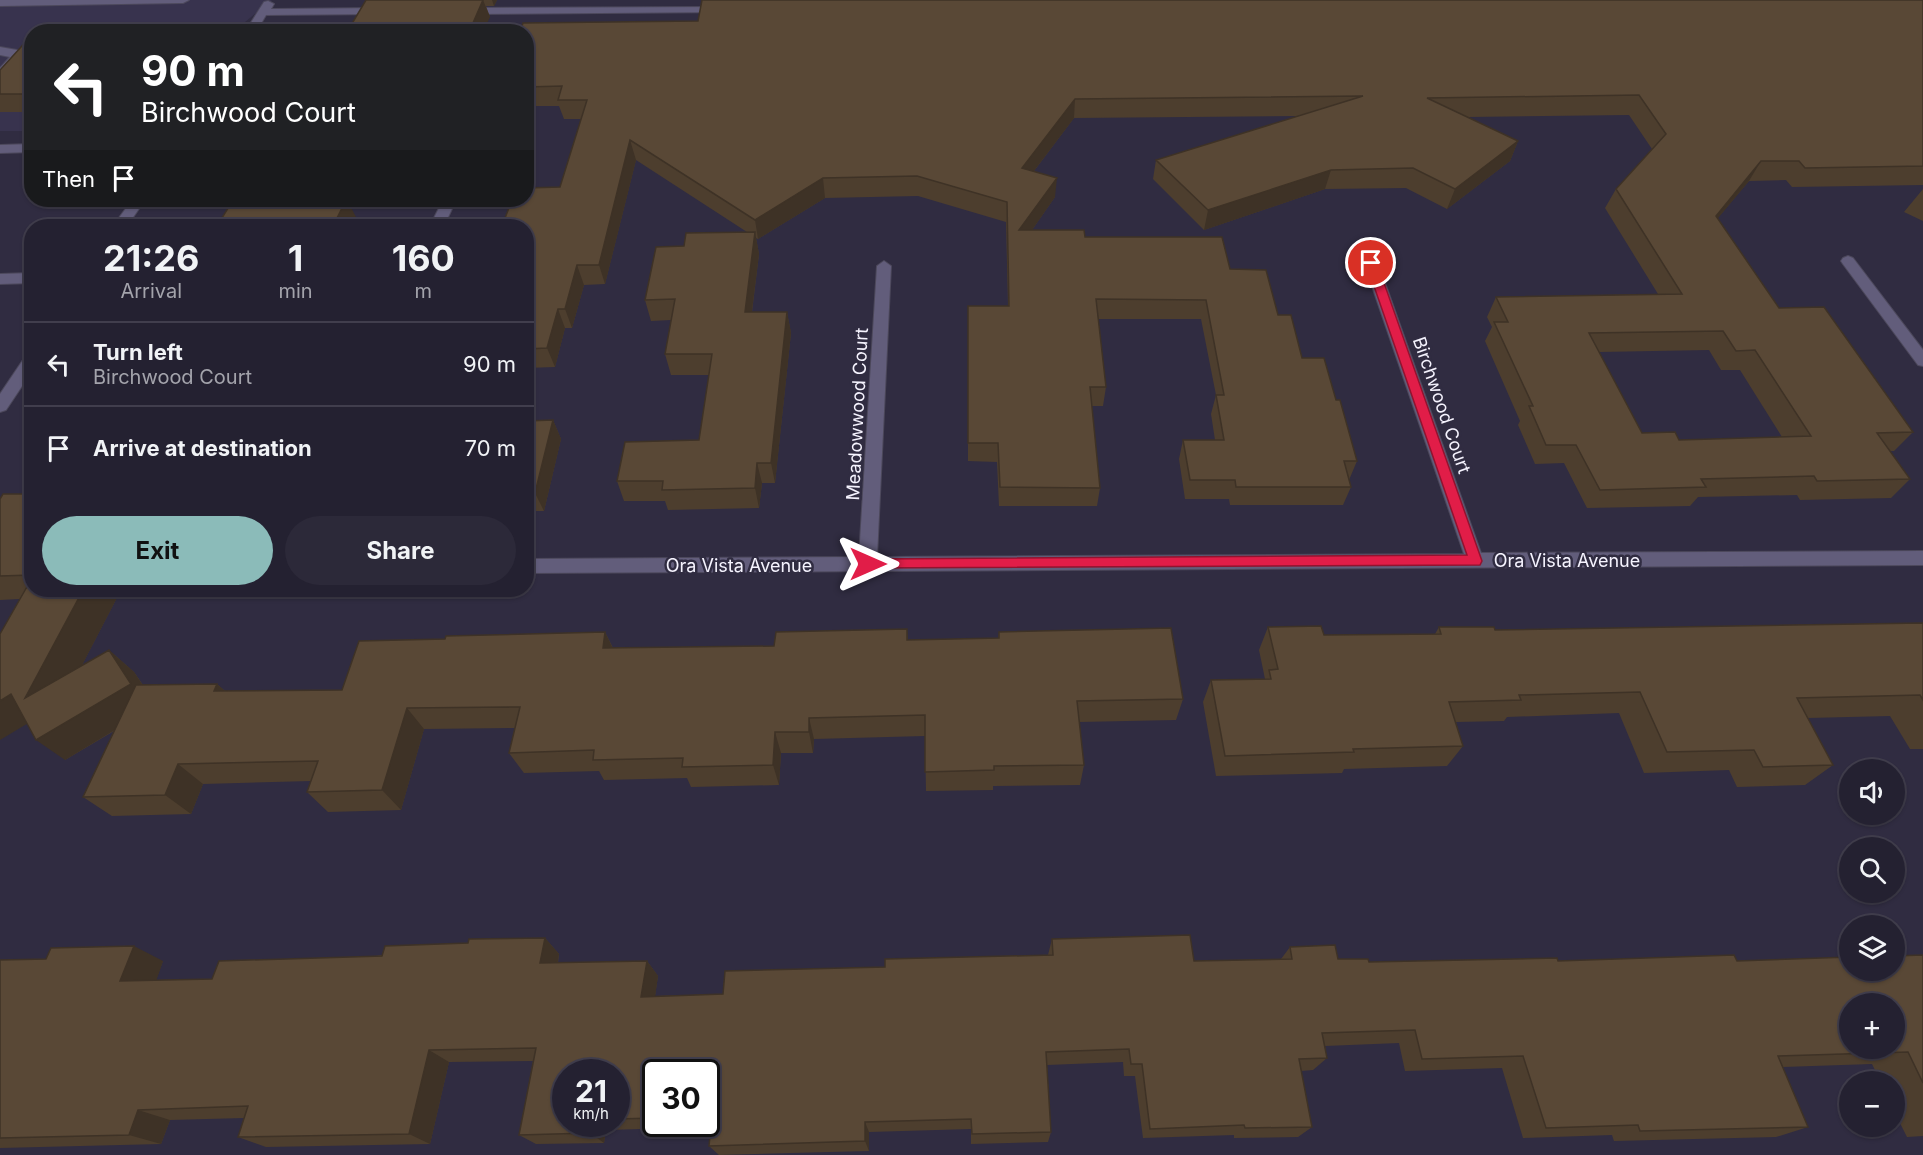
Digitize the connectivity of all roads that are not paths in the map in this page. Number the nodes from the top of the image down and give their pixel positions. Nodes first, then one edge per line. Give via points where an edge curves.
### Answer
1 (170, 0) edge
2 (183, 0) edge
3 (271, 0) edge
4 (0, 3) edge
5 (515, 5) edge
6 (740, 10) edge
7 (394, 11) edge
8 (453, 11) edge
9 (263, 12) junction
10 (255, 24) edge
11 (0, 51) edge
12 (0, 76) edge
13 (24, 148) edge
14 (0, 149) edge
15 (1848, 261) dead end
16 (1371, 263) dead end
17 (884, 266) dead end
18 (24, 278) edge
19 (0, 279) edge
20 (1923, 361) edge
21 (24, 378) edge
22 (0, 406) edge
23 (1923, 558) edge
24 (1475, 561) junction
25 (868, 564) junction
26 (534, 566) edge

1 - 2 street
1 - 4 street
3 - 9 street
5 - 6 street
5 - 8 street
7 - 9 street
9 - 10 street
11 - 12 street via 16,57
13 - 14 street
15 - 20 street
16 - 24 street, Birchwood Court
17 - 25 street, Meadowwood Court
18 - 19 street
21 - 22 street
23 - 24 street, Ora Vista Avenue
24 - 25 street, Ora Vista Avenue
25 - 26 street, Ora Vista Avenue

